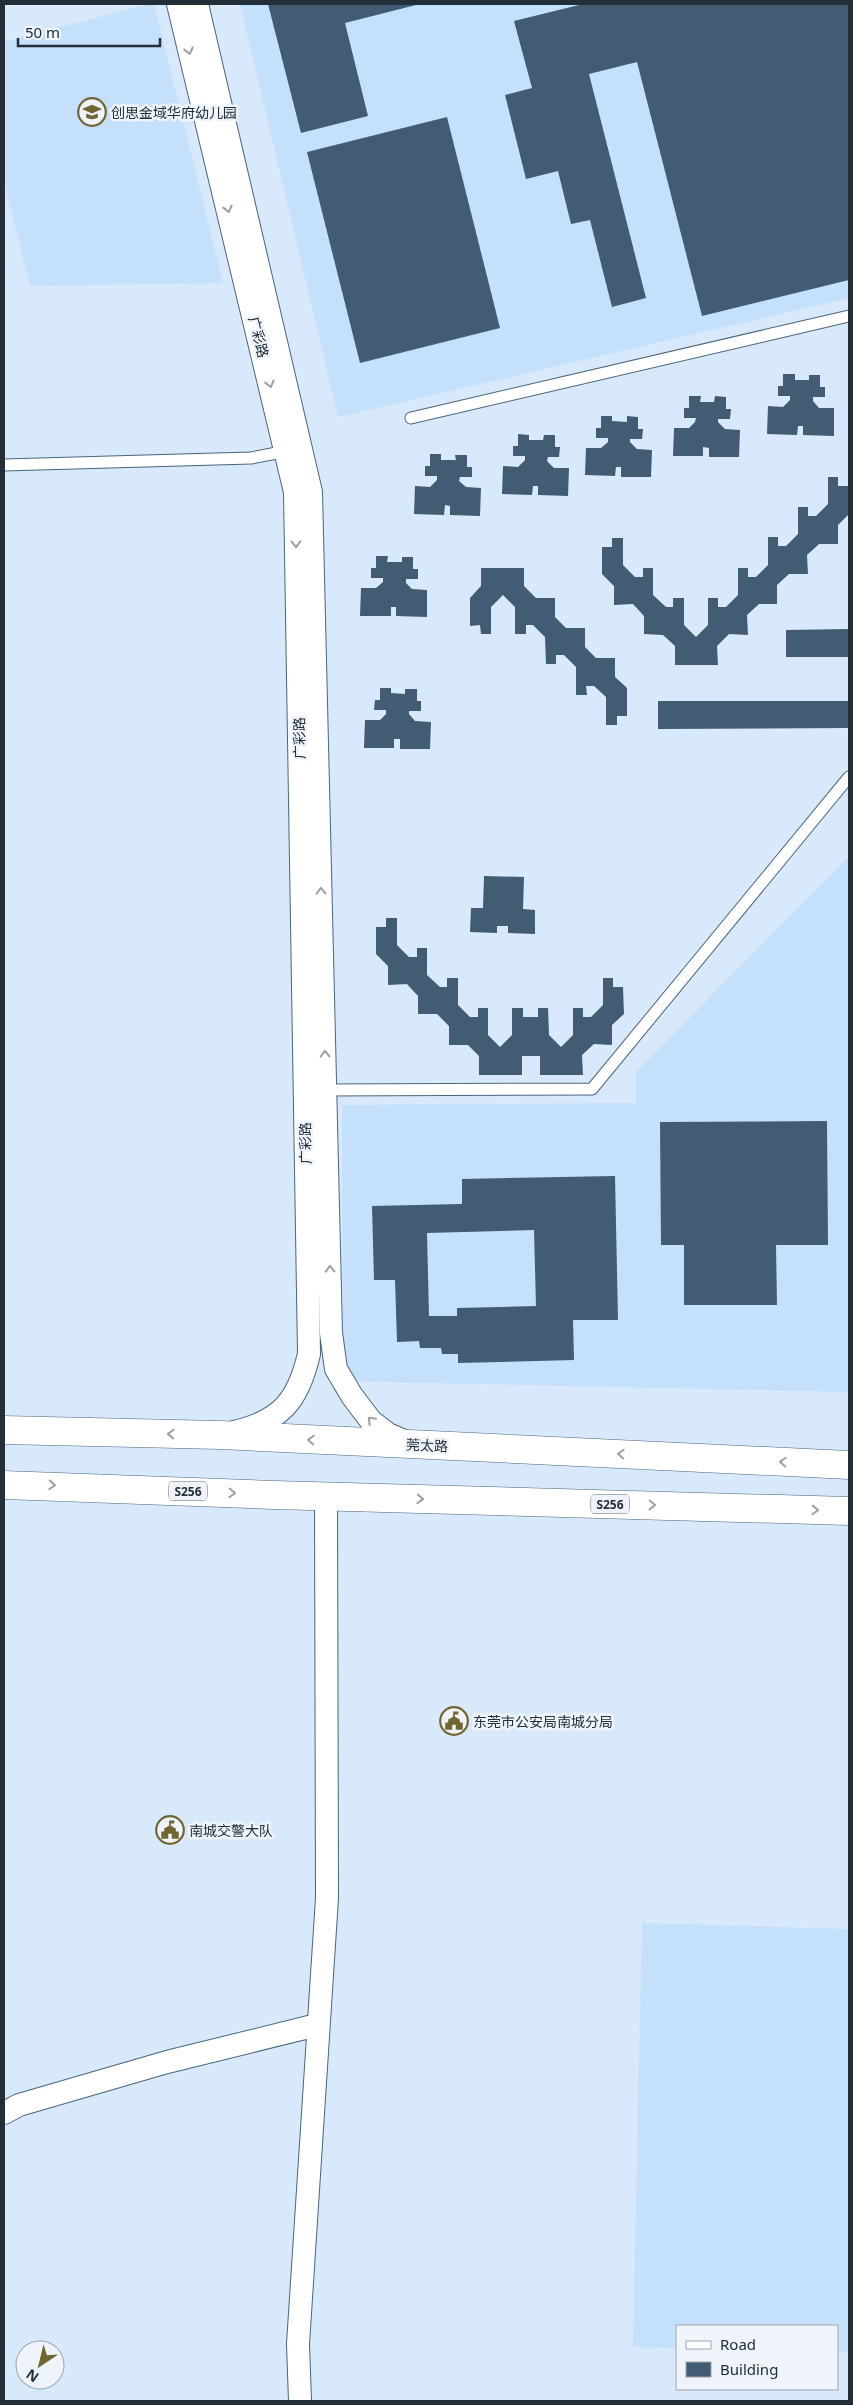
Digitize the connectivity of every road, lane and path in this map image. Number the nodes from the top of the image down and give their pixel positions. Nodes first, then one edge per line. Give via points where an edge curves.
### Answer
1 (178, 4) edge
2 (197, 4) edge
3 (849, 316) edge
4 (411, 418) dead end
5 (293, 450) junction
6 (4, 465) edge
7 (849, 777) edge
8 (315, 1090) junction
9 (4, 1430) edge
10 (220, 1436) junction
11 (412, 1444) junction
12 (849, 1465) edge
13 (4, 1485) edge
14 (326, 1496) junction
15 (849, 1511) edge
16 (317, 2025) junction
17 (4, 2113) edge
18 (300, 2401) edge

1 -> 5 street, 广彩路
2 - 5 street, 广彩路
3 - 4 lane
5 - 6 lane via 251,458
5 - 8 street, 广彩路 via 311,492
7 - 8 lane via 592,1089
8 - 10 street, 广彩路 via 309,1354 304,1376 292,1399 277,1416 253,1428
11 -> 8 street, 广彩路 via 388,1434 371,1421 336,1369
10 -> 9 main road, 莞太路
11 -> 10 main road, 莞太路
12 -> 11 main road, 莞太路
13 -> 14 main road, S256
14 -> 15 main road, S256
14 - 16 street via 327,1898
16 - 17 street via 167,2062 20,2105
16 - 18 street via 298,2344

